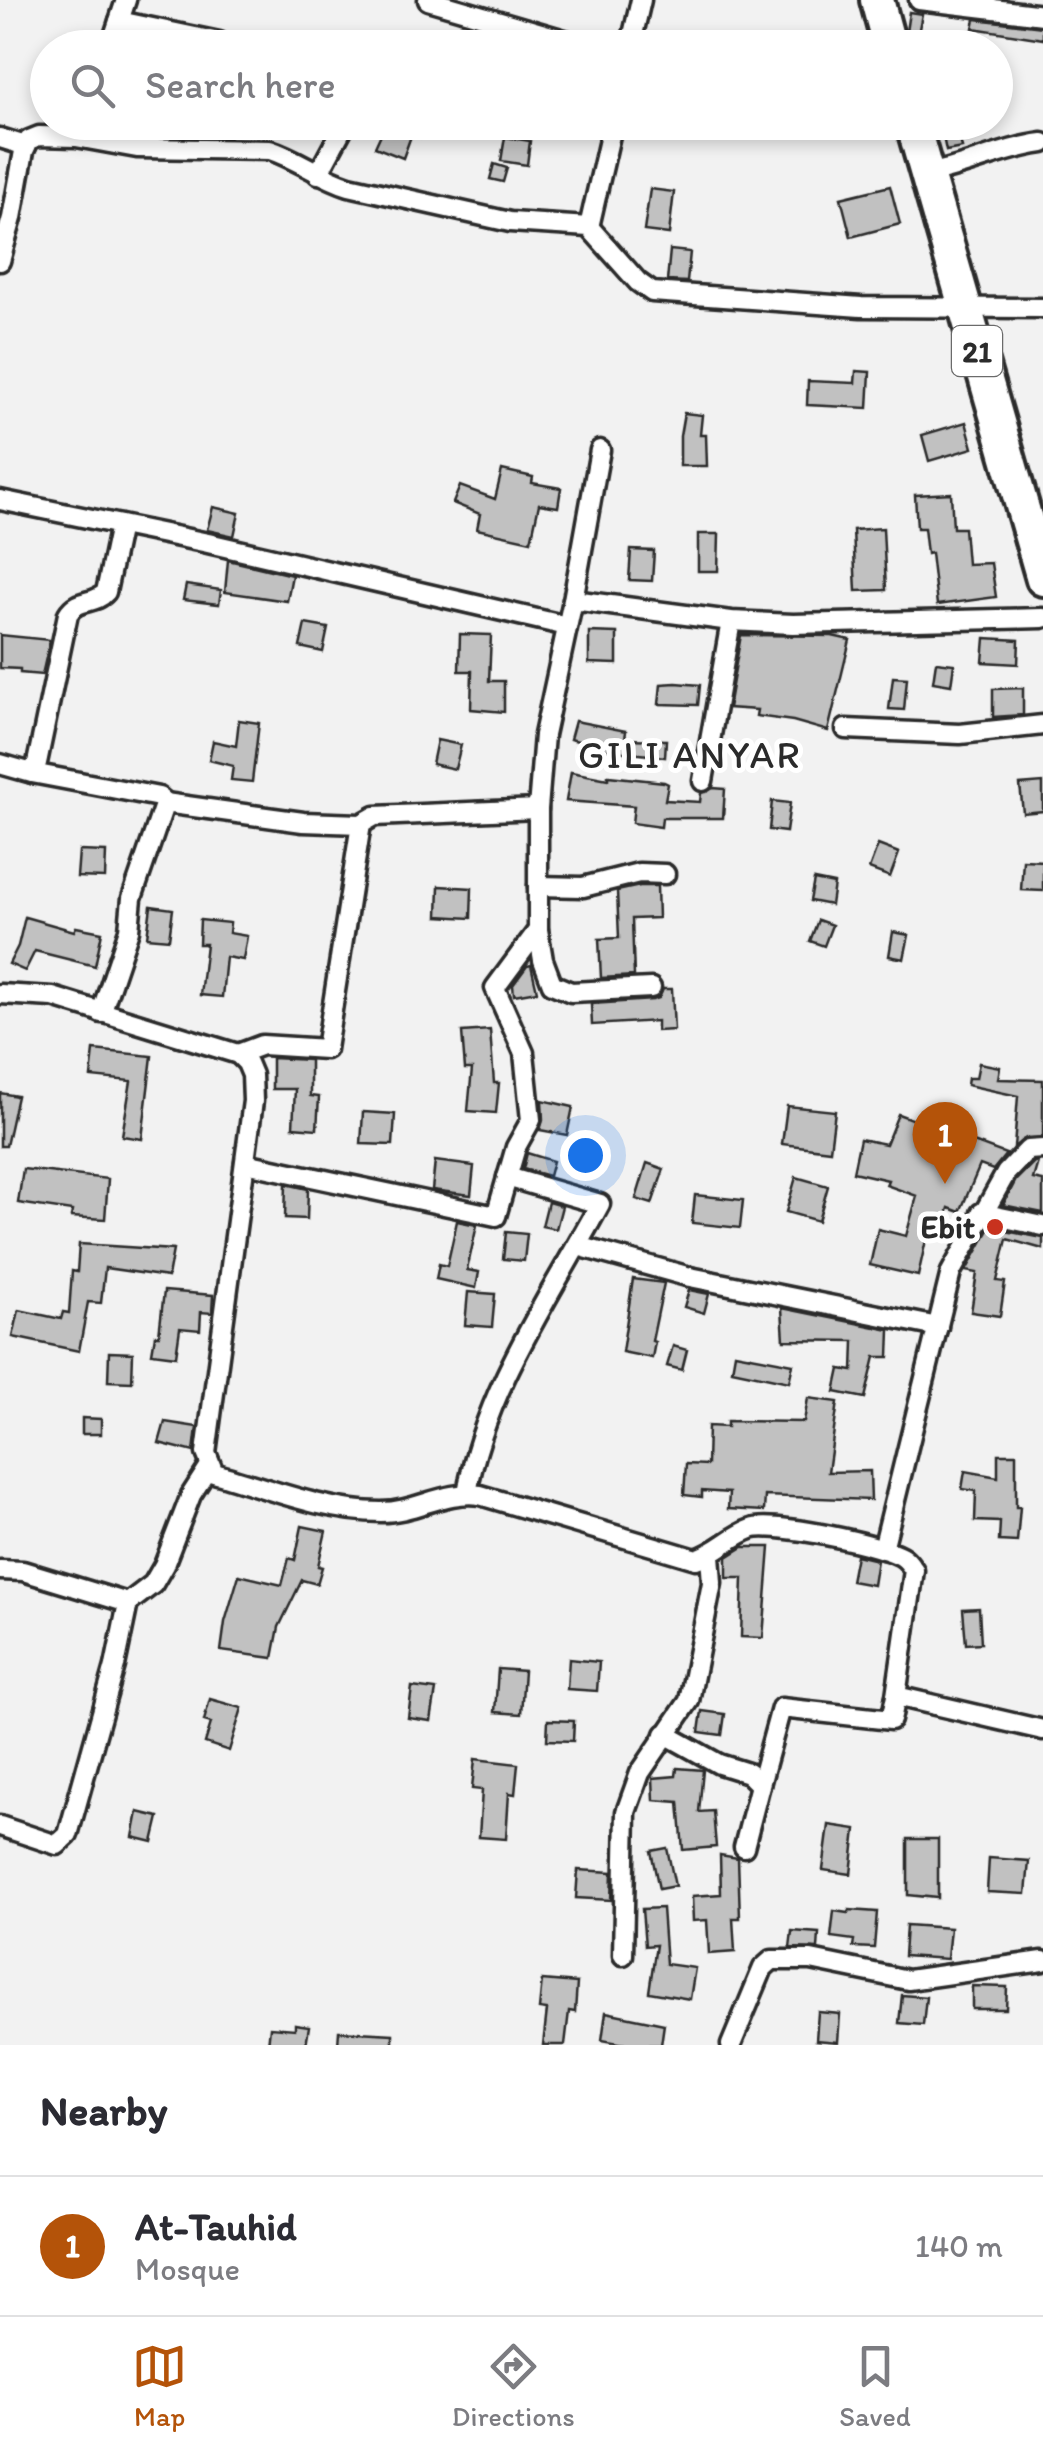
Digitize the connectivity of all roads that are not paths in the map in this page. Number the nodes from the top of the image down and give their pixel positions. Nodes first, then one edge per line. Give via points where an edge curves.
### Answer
1 (126, 0) edge
2 (428, 0) edge
3 (641, 0) edge
4 (877, 0) edge
5 (919, 0) edge
6 (1043, 15) edge
7 (119, 21) junction
8 (116, 30) edge
9 (162, 30) edge
10 (530, 30) edge
11 (634, 30) edge
12 (885, 30) edge
13 (0, 138) edge
14 (30, 140) edge
15 (111, 140) edge
16 (336, 140) edge
17 (609, 140) edge
18 (917, 140) edge
19 (1043, 143) edge
20 (26, 146) junction
21 (318, 174) junction
22 (927, 174) junction
23 (7, 200) edge
24 (589, 227) junction
25 (0, 261) edge
26 (966, 308) junction
27 (1043, 308) edge
28 (600, 450) dead end
29 (0, 500) edge
30 (120, 525) junction
31 (1043, 578) edge
32 (573, 600) junction
33 (1043, 618) edge
34 (731, 622) junction
35 (568, 626) junction
36 (1043, 725) edge
37 (846, 729) dead end
38 (0, 764) edge
39 (32, 773) junction
40 (703, 781) dead end
41 (165, 803) junction
42 (538, 809) junction
43 (361, 824) junction
44 (665, 874) dead end
45 (538, 886) junction
46 (538, 930) junction
47 (651, 988) dead end
48 (0, 994) edge
49 (101, 1013) junction
50 (238, 1054) junction
51 (1043, 1149) edge
52 (246, 1163) junction
53 (507, 1178) junction
54 (981, 1213) junction
55 (1043, 1226) edge
56 (578, 1246) junction
57 (938, 1327) junction
58 (209, 1467) junction
59 (467, 1494) junction
60 (883, 1549) junction
61 (710, 1555) junction
62 (0, 1570) edge
63 (128, 1603) junction
64 (896, 1696) junction
65 (1043, 1730) edge
66 (665, 1734) junction
67 (760, 1785) junction
68 (0, 1826) edge
69 (744, 1848) dead end
70 (624, 1956) dead end
71 (1043, 1961) edge
72 (731, 2045) edge

1 - 7 street
2 - 10 street
3 - 11 street
4 - 12 highway
5 - 6 street
7 - 8 street
7 - 9 street
13 - 20 street
14 - 20 street
15 - 21 street via 137,148 270,150
16 - 21 street
17 - 24 street
18 - 22 highway, 21
19 - 22 street
20 - 23 street
21 - 24 street via 493,219
22 - 26 highway, 21
23 - 25 street
24 - 26 street via 652,292
26 - 27 street
26 - 31 highway, 21
28 - 32 street
29 - 30 street
30 - 35 street
30 - 39 street via 106,592 68,614
32 - 34 street
32 - 35 street
33 - 34 street
34 - 40 street
35 - 42 street via 544,735
36 - 37 street via 960,734
38 - 39 street
39 - 41 street via 159,796
41 - 43 street
41 - 49 street
42 - 43 street via 374,816
42 - 45 street
43 - 50 street via 326,1049 262,1045
44 - 45 street
45 - 46 street
46 - 47 street via 552,984 571,992
46 - 53 street via 495,988 524,1053 531,1098 531,1120
48 - 49 street via 53,997
49 - 50 street
50 - 52 street via 252,1075
51 - 54 street via 1018,1156
52 - 53 street via 496,1216
52 - 58 street via 210,1403
53 - 56 street via 600,1204
54 - 55 street
54 - 57 street via 951,1272
56 - 57 street via 690,1277
56 - 59 street via 492,1407
57 - 60 street
58 - 59 street via 346,1510 411,1509
58 - 63 street via 153,1584
59 - 61 street via 696,1559
60 - 61 street via 765,1526 748,1529
60 - 64 street via 904,1557 914,1570
61 - 66 street via 712,1583 689,1701
62 - 63 street
63 - 68 street via 68,1835 57,1845
64 - 65 street
64 - 67 street via 892,1720 781,1708
66 - 67 street via 748,1772
66 - 70 street via 626,1812
67 - 69 street
71 - 72 street via 908,1980 811,1960 772,1960

